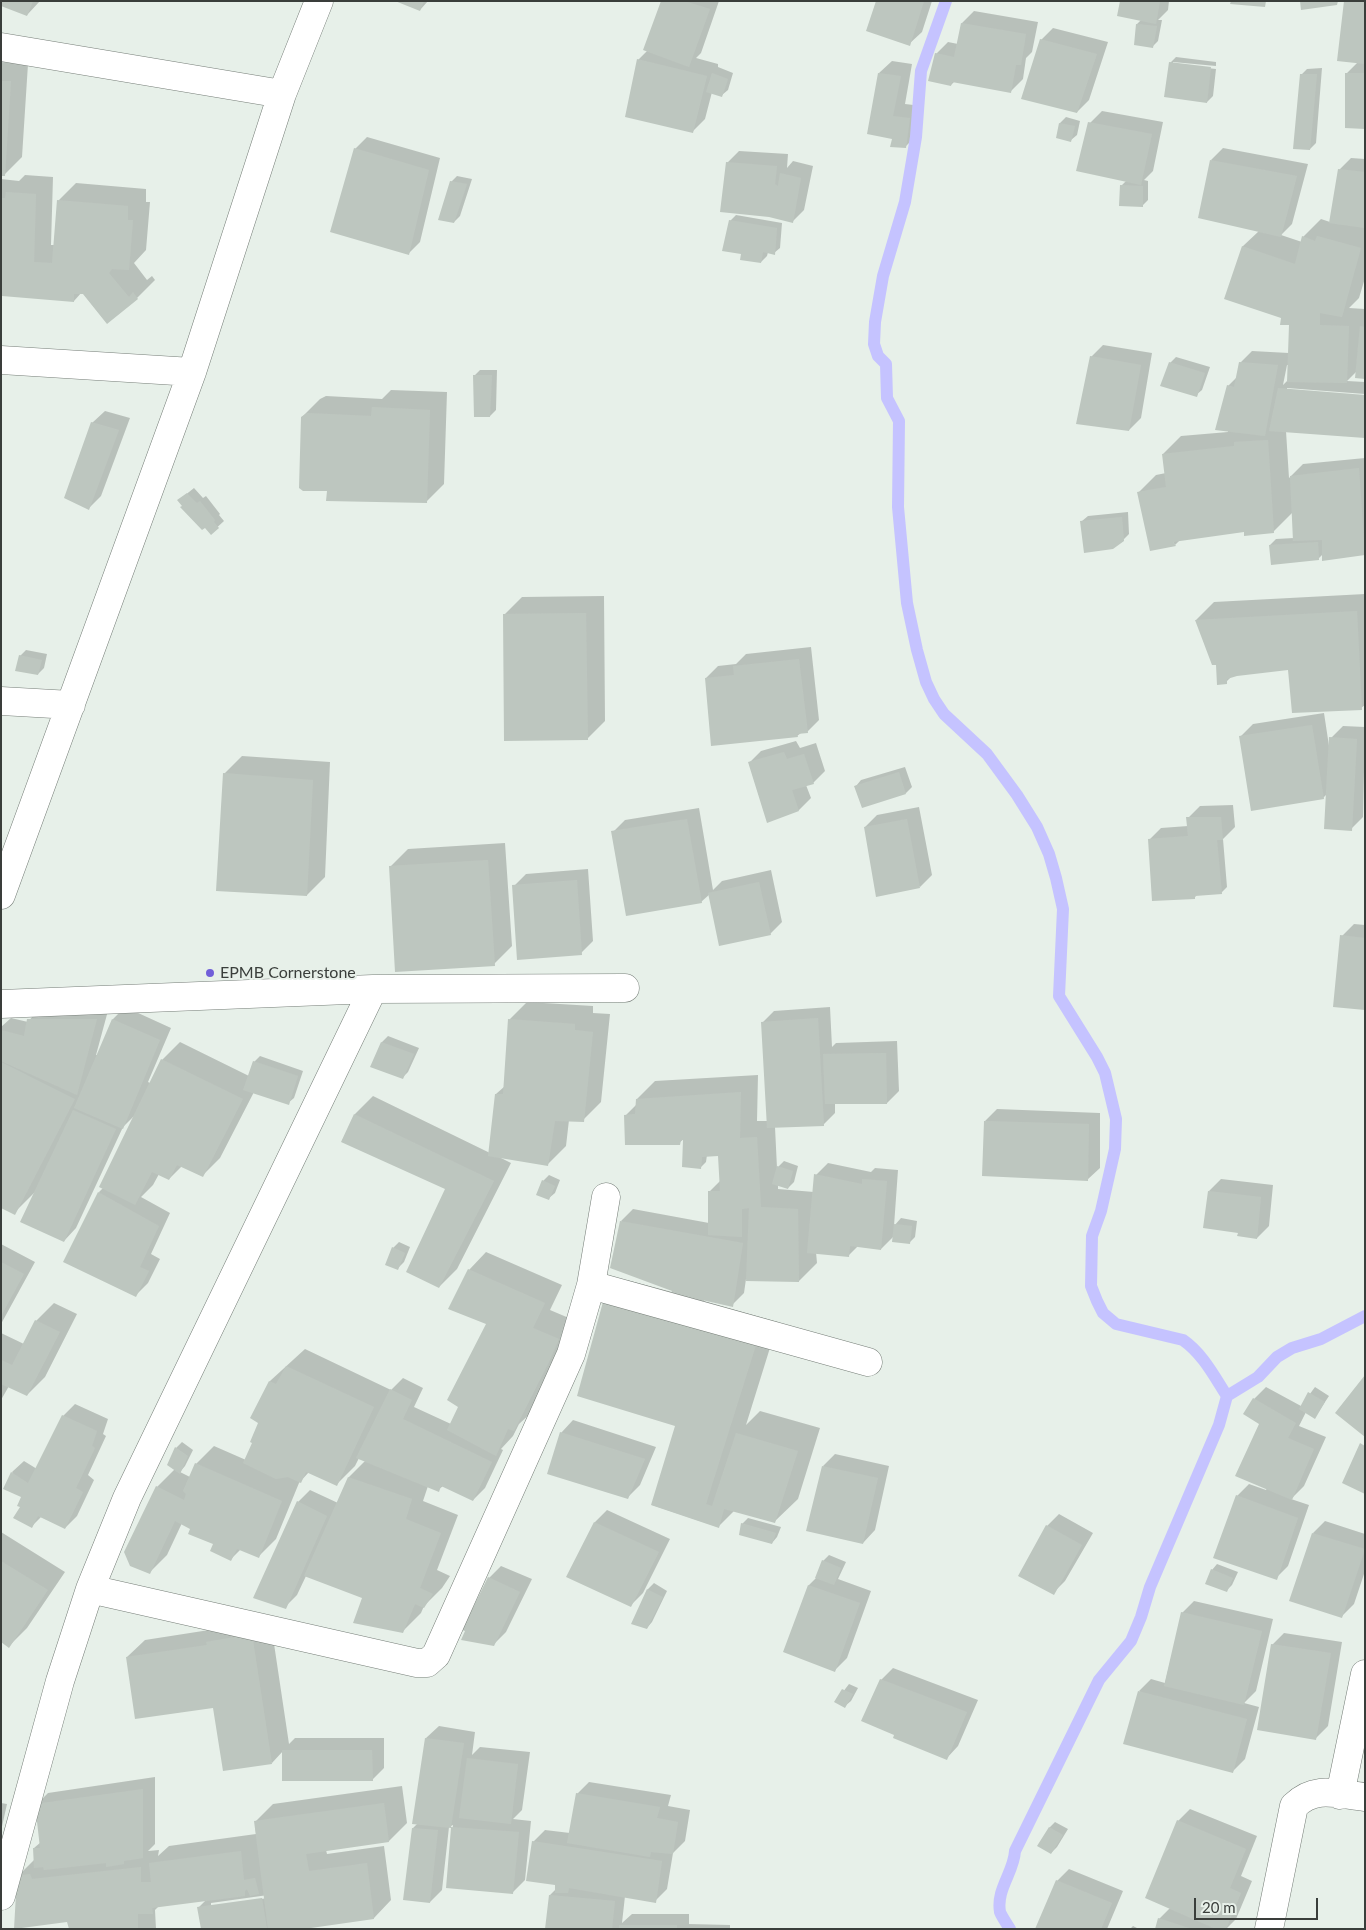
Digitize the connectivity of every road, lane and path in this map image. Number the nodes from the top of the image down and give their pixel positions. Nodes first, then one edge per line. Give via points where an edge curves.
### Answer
1 (319, 1) edge
2 (1, 47) edge
3 (282, 94) junction
4 (1, 360) edge
5 (192, 372) junction
6 (1, 701) edge
7 (71, 705) junction
8 (1, 895) edge
9 (625, 988) dead end
10 (373, 989) junction
11 (1, 1004) edge
12 (606, 1197) dead end
13 (591, 1285) junction
14 (868, 1362) dead end
15 (90, 1589) junction
16 (1365, 1674) edge
17 (1353, 1796) edge
18 (1, 1896) edge
19 (1269, 1929) edge

1 - 3 street
2 - 3 street
3 - 5 street
4 - 5 street
5 - 7 street
6 - 7 street
7 - 8 street
9 - 10 street
10 - 11 street
10 - 15 street via 127,1498
12 - 13 street
13 - 14 street
13 - 15 street via 571,1354 553,1396 436,1655 427,1663
15 - 18 street via 60,1680
16 - 17 street
17 - 19 street via 1317,1792 1303,1796 1294,1806

